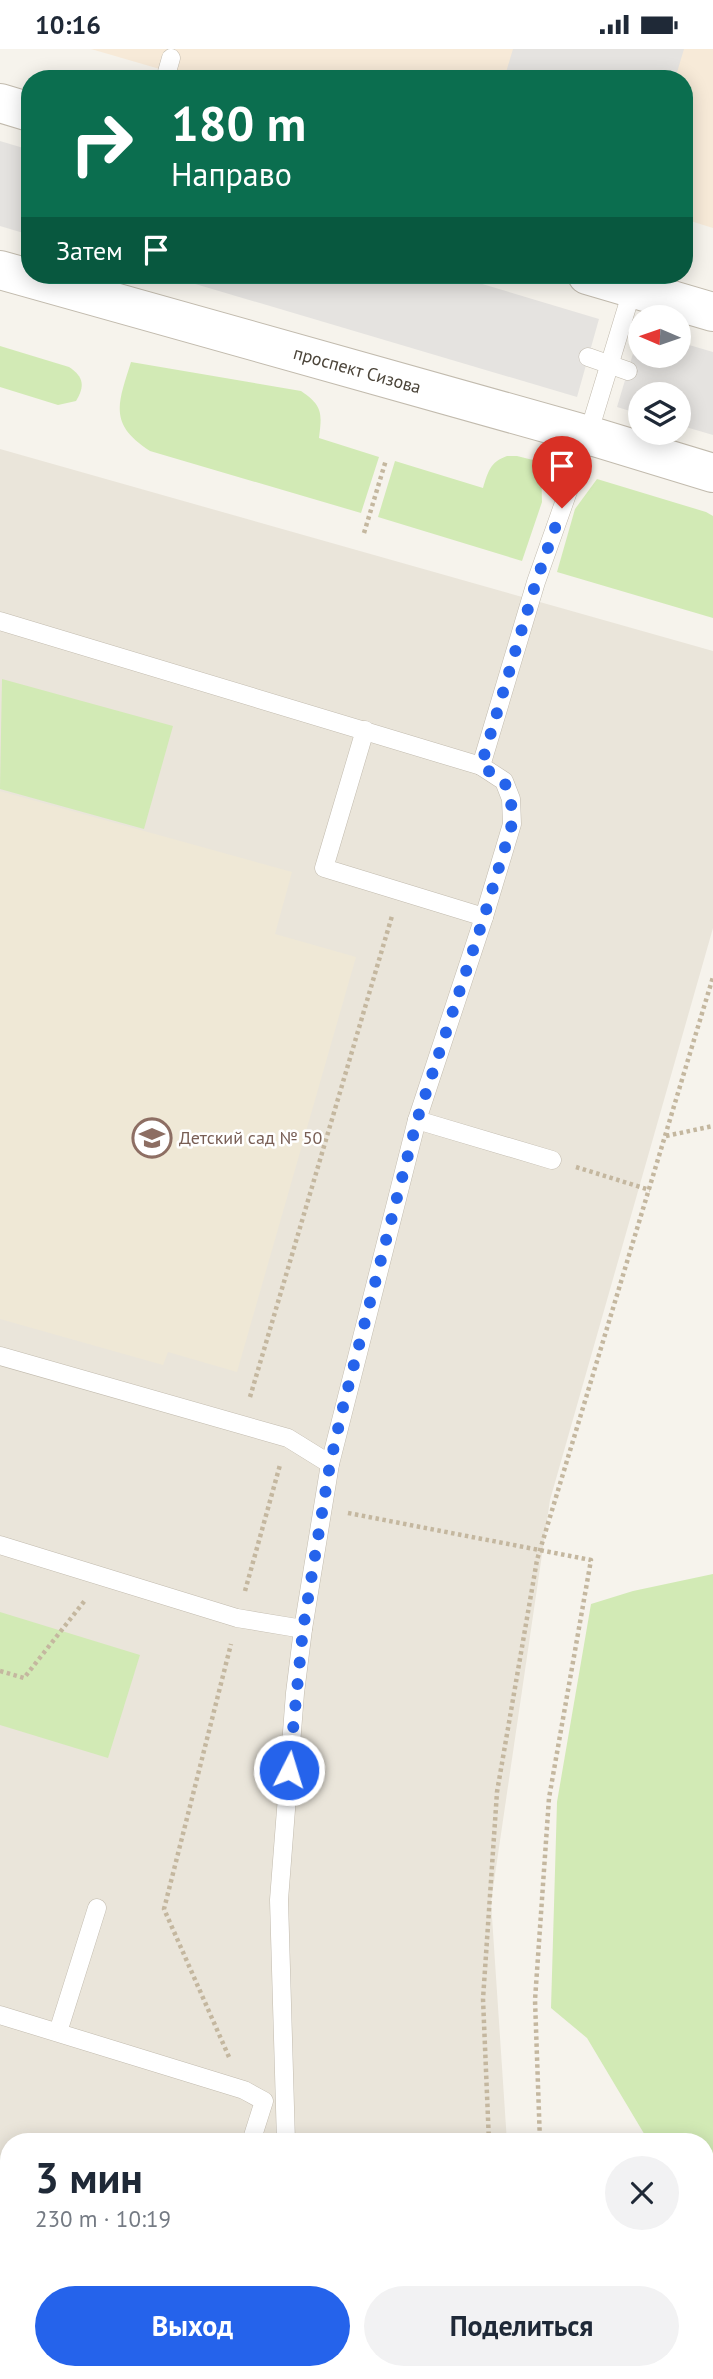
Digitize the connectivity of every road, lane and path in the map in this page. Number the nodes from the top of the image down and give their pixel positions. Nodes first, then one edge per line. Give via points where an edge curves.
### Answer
1 (171, 58) dead end
2 (168, 70) edge
3 (0, 103) edge
4 (21, 109) edge
5 (0, 270) edge
6 (21, 276) edge
7 (50, 284) edge
8 (634, 284) edge
9 (643, 284) edge
10 (713, 312) edge
11 (588, 358) dead end
12 (609, 365) junction
13 (628, 371) dead end
14 (587, 435) junction
15 (386, 460) dead end
16 (713, 473) edge
17 (365, 533) dead end
18 (0, 621) edge
19 (365, 730) junction
20 (481, 766) junction
21 (399, 891) junction
22 (484, 917) junction
23 (713, 977) edge
24 (417, 1120) junction
25 (713, 1126) edge
26 (666, 1136) junction
27 (552, 1160) joint
28 (650, 1189) junction
29 (0, 1356) edge
30 (242, 1425) junction
31 (288, 1438) junction
32 (330, 1464) junction
33 (323, 1509) junction
34 (0, 1545) edge
35 (540, 1550) junction
36 (104, 1576) junction
37 (237, 1618) junction
38 (303, 1629) junction
39 (0, 1671) edge
40 (97, 1908) dead end
41 (0, 2015) edge
42 (58, 2032) junction
43 (244, 2090) junction
44 (264, 2101) junction
45 (283, 2101) junction
46 (254, 2133) edge
47 (285, 2133) edge
48 (489, 2133) edge
49 (540, 2133) edge

1 - 2 lane
3 - 4 street
5 - 6 street, проспект Сизова
7 - 14 street, проспект Сизова
8 - 12 lane
9 - 10 street
11 - 12 lane
12 - 13 lane
12 - 14 lane
14 - 16 street, проспект Сизова
14 - 20 lane via 536,582
15 - 17 path
18 - 19 lane
19 - 20 lane
19 - 21 lane via 324,868
20 - 22 lane via 504,781 512,811
21 - 22 lane
21 - 30 path
22 - 24 lane
23 - 26 path
24 - 27 lane
24 - 32 lane
25 - 26 path
26 - 28 path
27 - 28 path
28 - 35 path
29 - 30 lane
30 - 31 lane
31 - 32 lane
31 - 37 path
32 - 33 lane
33 - 35 path
33 - 38 lane
34 - 36 lane
35 - 48 path via 497,1792 484,1999
35 - 49 path via 591,1560 549,1798 536,2000
36 - 37 lane
36 - 39 path via 24,1678
37 - 38 lane
37 - 43 path via 163,1909
38 - 45 lane via 279,1900
40 - 42 lane
41 - 42 lane
42 - 43 lane
43 - 44 lane
44 - 45 lane
44 - 46 lane
45 - 47 lane

